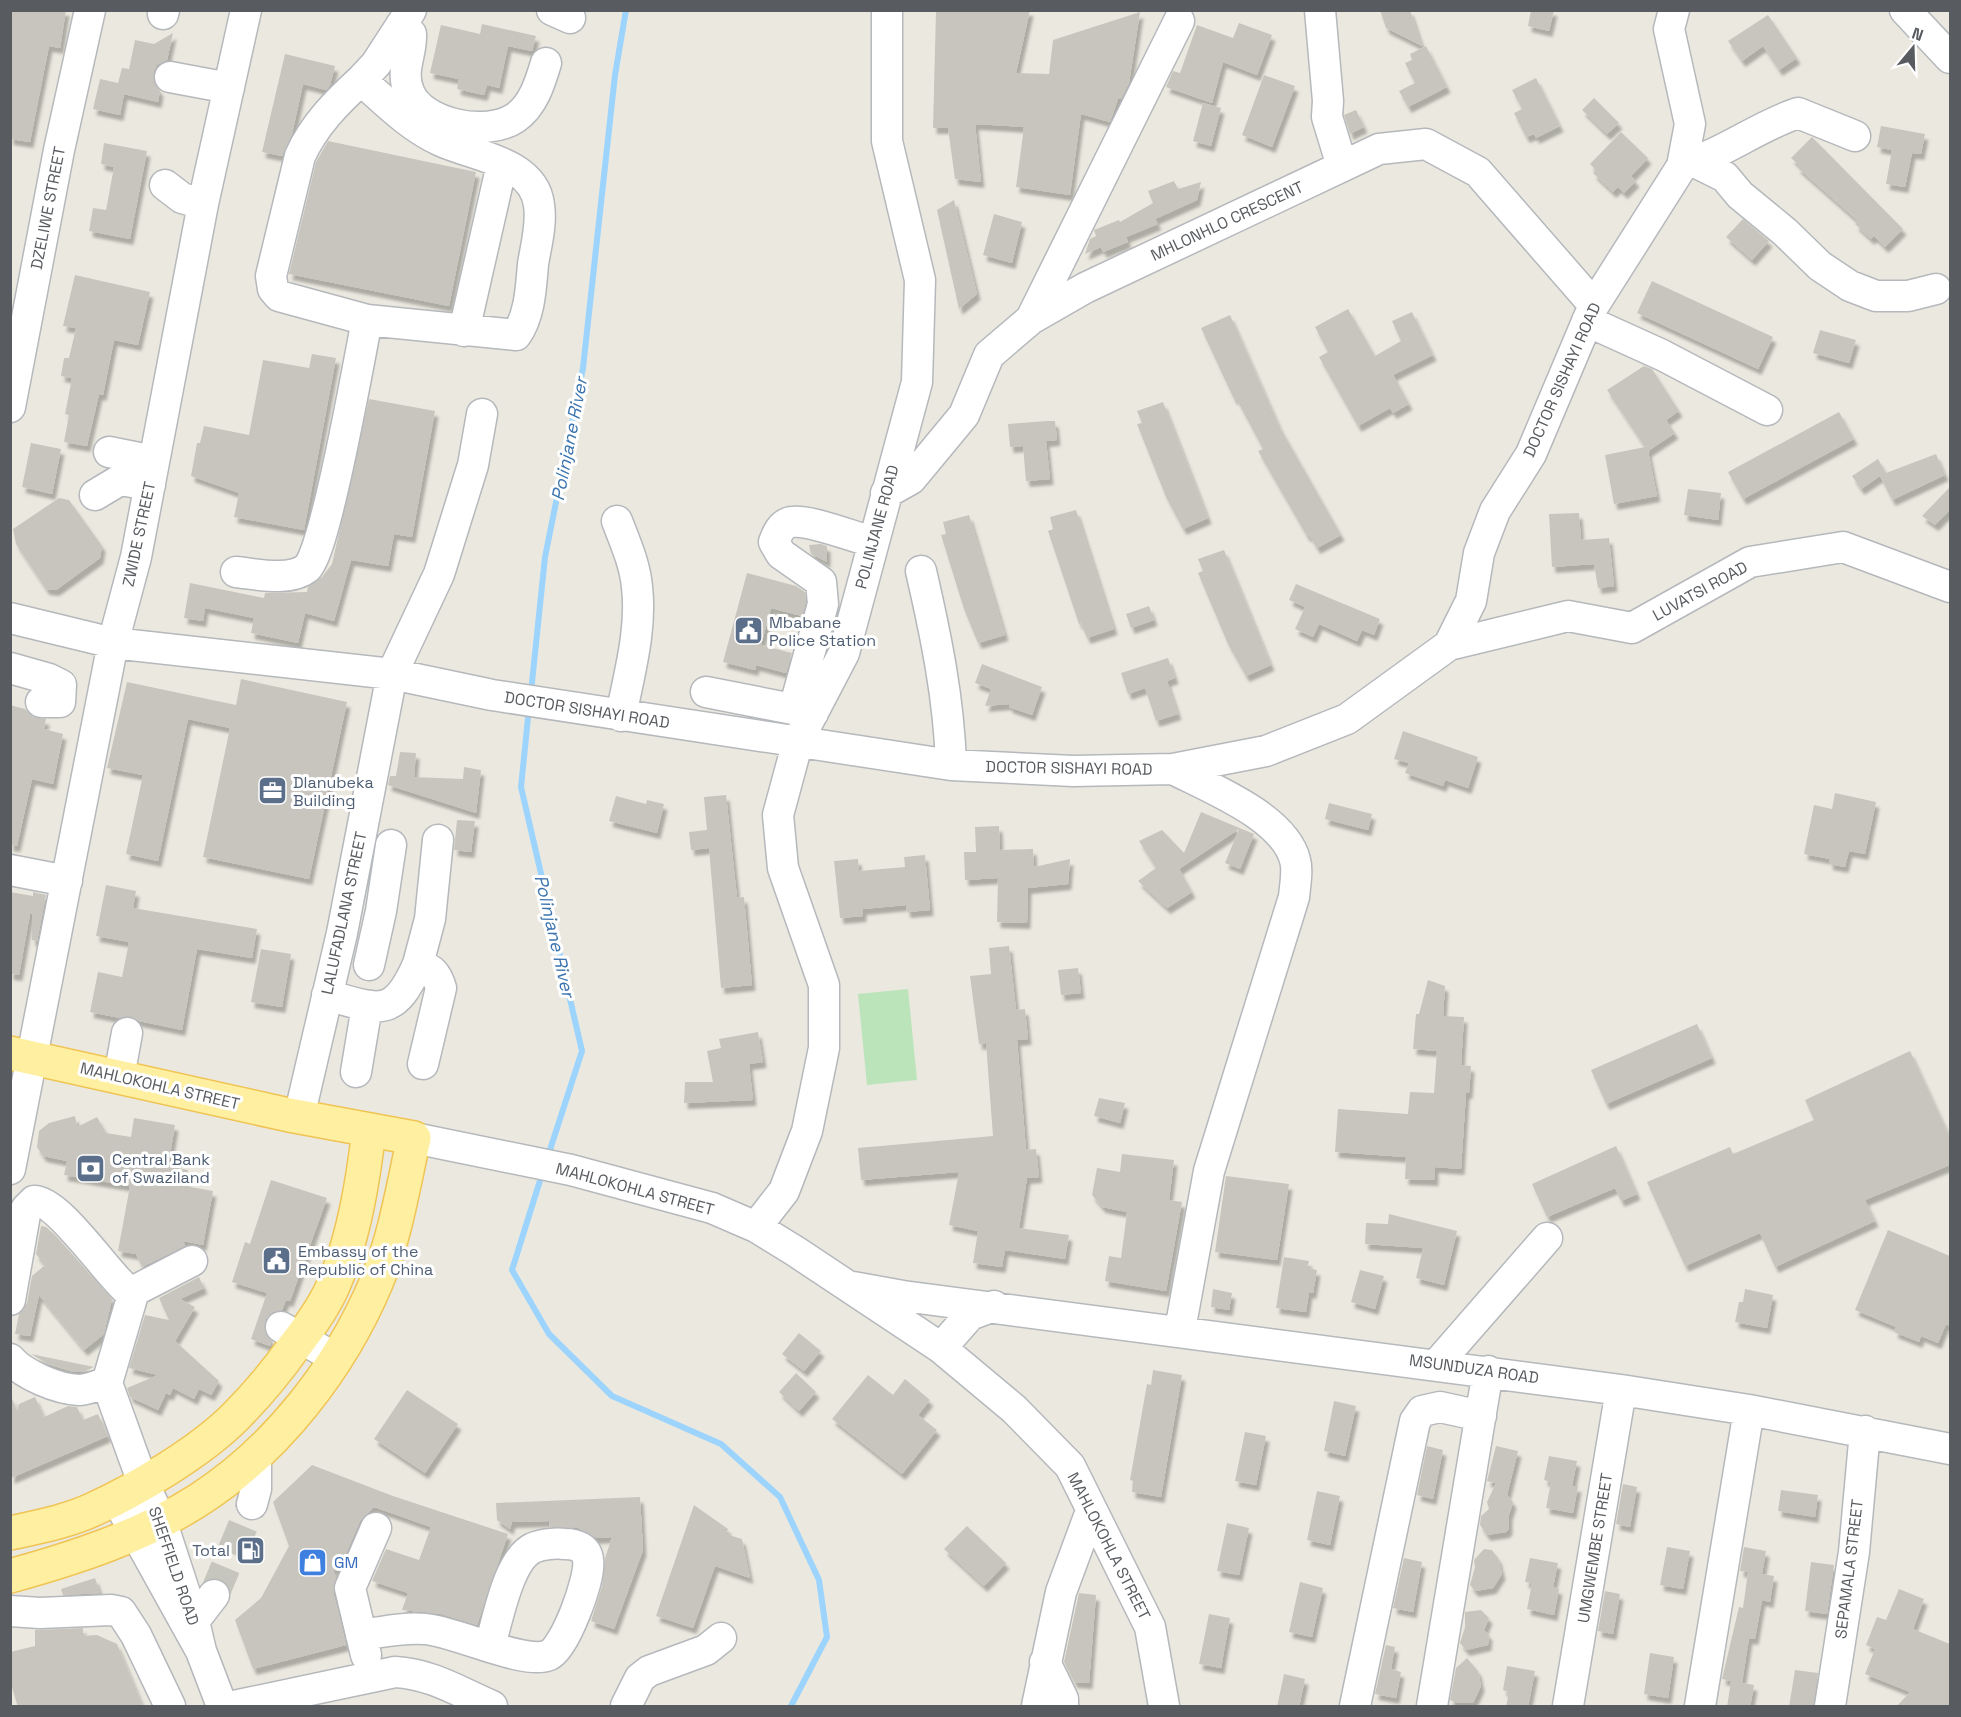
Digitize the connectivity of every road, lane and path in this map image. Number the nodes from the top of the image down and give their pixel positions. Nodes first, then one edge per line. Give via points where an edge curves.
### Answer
1 (90, 10) edge
2 (246, 10) edge
3 (887, 10) edge
4 (1320, 10) edge
5 (1674, 10) edge
6 (1905, 10) edge
7 (406, 18) edge
8 (1179, 21) dead end
9 (1950, 58) edge
10 (546, 63) dead end
11 (170, 77) dead end
12 (361, 80) junction
13 (229, 88) junction
14 (1855, 136) dead end
15 (502, 164) junction
16 (1689, 164) junction
17 (1342, 166) junction
18 (165, 185) dead end
19 (203, 204) junction
20 (1936, 289) dead end
21 (1590, 313) junction
22 (1031, 319) junction
23 (367, 320) junction
24 (464, 331) junction
25 (10, 407) edge
26 (1767, 410) dead end
27 (482, 414) dead end
28 (109, 453) dead end
29 (152, 473) junction
30 (886, 493) junction
31 (95, 495) dead end
32 (617, 521) dead end
33 (873, 542) junction
34 (921, 571) dead end
35 (236, 572) dead end
36 (1950, 587) edge
37 (10, 618) edge
38 (113, 643) junction
39 (1449, 645) junction
40 (10, 668) edge
41 (392, 674) junction
42 (706, 692) dead end
43 (41, 702) dead end
44 (803, 711) junction
45 (621, 716) junction
46 (798, 741) junction
47 (951, 765) junction
48 (1173, 769) junction
49 (438, 840) dead end
50 (392, 845) dead end
51 (10, 870) edge
52 (67, 881) junction
53 (381, 911) junction
54 (430, 919) junction
55 (418, 964) junction
56 (369, 965) dead end
57 (327, 995) junction
58 (367, 1006) junction
59 (127, 1033) dead end
60 (22, 1055) edge
61 (423, 1064) dead end
62 (356, 1072) dead end
63 (119, 1077) junction
64 (299, 1117) junction
65 (15, 1127) edge
66 (369, 1130) junction
67 (414, 1138) junction
68 (10, 1169) edge
69 (756, 1227) junction
70 (1546, 1238) dead end
71 (192, 1261) dead end
72 (853, 1287) junction
73 (134, 1292) junction
74 (10, 1300) edge
75 (994, 1306) junction
76 (1180, 1330) junction
77 (291, 1332) junction
78 (941, 1348) junction
79 (10, 1359) edge
80 (337, 1359) junction
81 (1437, 1364) junction
82 (1488, 1371) junction
83 (107, 1383) junction
84 (1621, 1389) junction
85 (1749, 1410) junction
86 (1481, 1416) junction
87 (1865, 1431) junction
88 (1950, 1449) edge
89 (256, 1454) junction
90 (130, 1490) junction
91 (252, 1504) tunnel mouth
92 (1091, 1511) junction
93 (148, 1526) junction
94 (376, 1528) dead end
95 (10, 1533) edge
96 (10, 1576) edge
97 (214, 1595) tunnel mouth
98 (10, 1611) edge
99 (194, 1622) junction
100 (361, 1635) junction
101 (721, 1638) dead end
102 (490, 1646) dead end
103 (201, 1651) junction
104 (1045, 1662) junction
105 (371, 1678) junction
106 (170, 1707) edge
107 (222, 1707) edge
108 (234, 1707) edge
109 (492, 1707) edge
110 (626, 1707) edge
111 (1037, 1707) edge
112 (1063, 1707) edge
113 (1164, 1707) edge
114 (1355, 1707) edge
115 (1432, 1707) edge
116 (1568, 1707) edge
117 (1700, 1707) edge
118 (1830, 1707) edge

1 - 25 street, DZELIWE STREET
2 - 13 street, ZWIDE STREET
3 - 30 street, POLINJANE ROAD via 887,141 920,280 917,382
4 - 17 street via 1327,117
5 - 16 street, DOCTOR SISHAYI ROAD via 1669,29 1690,124
6 - 9 street
7 - 10 street via 411,34 404,73 409,92 419,106 445,121 491,127 515,118 530,104
7 - 12 street
8 - 22 street
11 - 13 street
12 - 15 street via 409,122 439,140
12 - 23 street via 328,111 308,138 300,156 271,276 279,296
13 - 19 street, ZWIDE STREET
14 - 16 street via 1798,113
15 - 24 street
15 - 24 street via 529,180 539,204 530,291 516,335
16 - 20 street via 1725,177 1820,266 1850,286 1876,296 1908,296
16 - 21 street, DOCTOR SISHAYI ROAD
17 - 21 street, MHLONHLO CRESCENT via 1380,149 1426,144 1478,172
17 - 22 street, MHLONHLO CRESCENT via 1085,288
18 - 19 street via 182,198
19 - 29 street, ZWIDE STREET
21 - 26 street via 1662,356
21 - 39 street, DOCTOR SISHAYI ROAD via 1531,454 1495,511 1479,553 1470,601
22 - 30 street, MHLONHLO CRESCENT via 989,355 964,415 919,470
23 - 24 street
23 - 35 street via 327,516 310,566 298,574
27 - 41 street, LALUFADLANA STREET via 473,465 439,574
28 - 29 street
29 - 31 street via 120,480
29 - 38 street, ZWIDE STREET via 136,557
30 - 33 street, POLINJANE ROAD
32 - 45 street via 637,587 637,631
33 - 44 street, POLINJANE ROAD via 844,653
33 - 44 street via 806,523 790,522 779,529 774,542 781,554 821,582 823,604
34 - 47 street via 950,717
36 - 39 street, LUVATSI ROAD via 1844,547 1750,562 1632,628 1568,616
37 - 38 street, DOCTOR SISHAYI ROAD
38 - 41 street, DOCTOR SISHAYI ROAD
38 - 52 street, ZWIDE STREET
39 - 48 street, DOCTOR SISHAYI ROAD via 1347,719 1266,751
40 - 43 street via 61,685 60,702
41 - 45 street, DOCTOR SISHAYI ROAD
41 - 57 street, LALUFADLANA STREET
42 - 44 street
44 - 46 street, POLINJANE ROAD
45 - 46 street, DOCTOR SISHAYI ROAD
46 - 47 street, DOCTOR SISHAYI ROAD
46 - 69 street, POLINJANE ROAD via 778,815 783,868 824,986 824,1048 800,1151 784,1191
47 - 48 street, DOCTOR SISHAYI ROAD via 1073,771
48 - 76 street via 1244,806 1282,834 1296,860 1294,897 1209,1171
49 - 54 street
50 - 53 street
51 - 52 street
52 - 60 street, ZWIDE STREET
53 - 54 street
53 - 56 street
54 - 55 street
55 - 58 street via 400,997 390,1003
55 - 61 street via 431,969 441,988
57 - 58 street
57 - 64 street, LALUFADLANA STREET
58 - 62 street
59 - 63 street
60 - 63 main road, MAHLOKOHLA STREET
60 - 65 street, ZWIDE STREET
63 - 64 main road, MAHLOKOHLA STREET
64 - 66 main road, MAHLOKOHLA STREET
65 - 68 street, ZWIDE STREET
66 - 67 main road, MAHLOKOHLA STREET
66 - 77 main road via 365,1167 333,1286
67 - 69 street, MAHLOKOHLA STREET via 571,1170 712,1208
67 - 80 main road via 394,1228 376,1283
69 - 72 street, MAHLOKOHLA STREET
70 - 81 street
71 - 73 street
72 - 75 street, MSUNDUZA ROAD
72 - 78 street, MAHLOKOHLA STREET
73 - 74 street via 117,1281 61,1215 43,1202 34,1201 26,1209
73 - 83 street
75 - 76 street, MSUNDUZA ROAD
75 - 78 street via 970,1315
76 - 81 street, MSUNDUZA ROAD
77 - 80 street
77 - 90 main road via 268,1381 233,1419
78 - 92 street, MAHLOKOHLA STREET via 1014,1410 1070,1466
79 - 83 street via 20,1370 43,1381 79,1390
80 - 89 main road via 284,1427
81 - 82 street, MSUNDUZA ROAD
82 - 84 street, MSUNDUZA ROAD
82 - 86 street
83 - 90 street, SHEFFIELD ROAD
84 - 85 street, MSUNDUZA ROAD
84 - 116 street, UMGWEMBE STREET
85 - 87 street, MSUNDUZA ROAD
85 - 117 street
86 - 114 street via 1440,1407 1422,1411 1415,1421
86 - 115 street
87 - 88 street, MSUNDUZA ROAD
87 - 118 street, SEPAMALA STREET via 1854,1552
89 - 91 street
89 - 93 main road via 199,1500
90 - 93 street, SHEFFIELD ROAD
90 - 95 main road via 92,1510
92 - 104 street via 1061,1592
92 - 113 street, MAHLOKOHLA STREET via 1150,1627
93 - 96 main road via 62,1562
93 - 99 street, SHEFFIELD ROAD
93 - 103 street, SHEFFIELD ROAD
94 - 100 street via 350,1588
97 - 99 street
98 - 106 street via 121,1612
99 - 103 street, SHEFFIELD ROAD
100 - 102 street via 426,1629
100 - 105 street
101 - 110 street via 706,1650 649,1671 640,1678
103 - 107 street, SHEFFIELD ROAD
104 - 111 street
104 - 112 street
105 - 108 street
105 - 109 street via 395,1672 412,1673 444,1683

